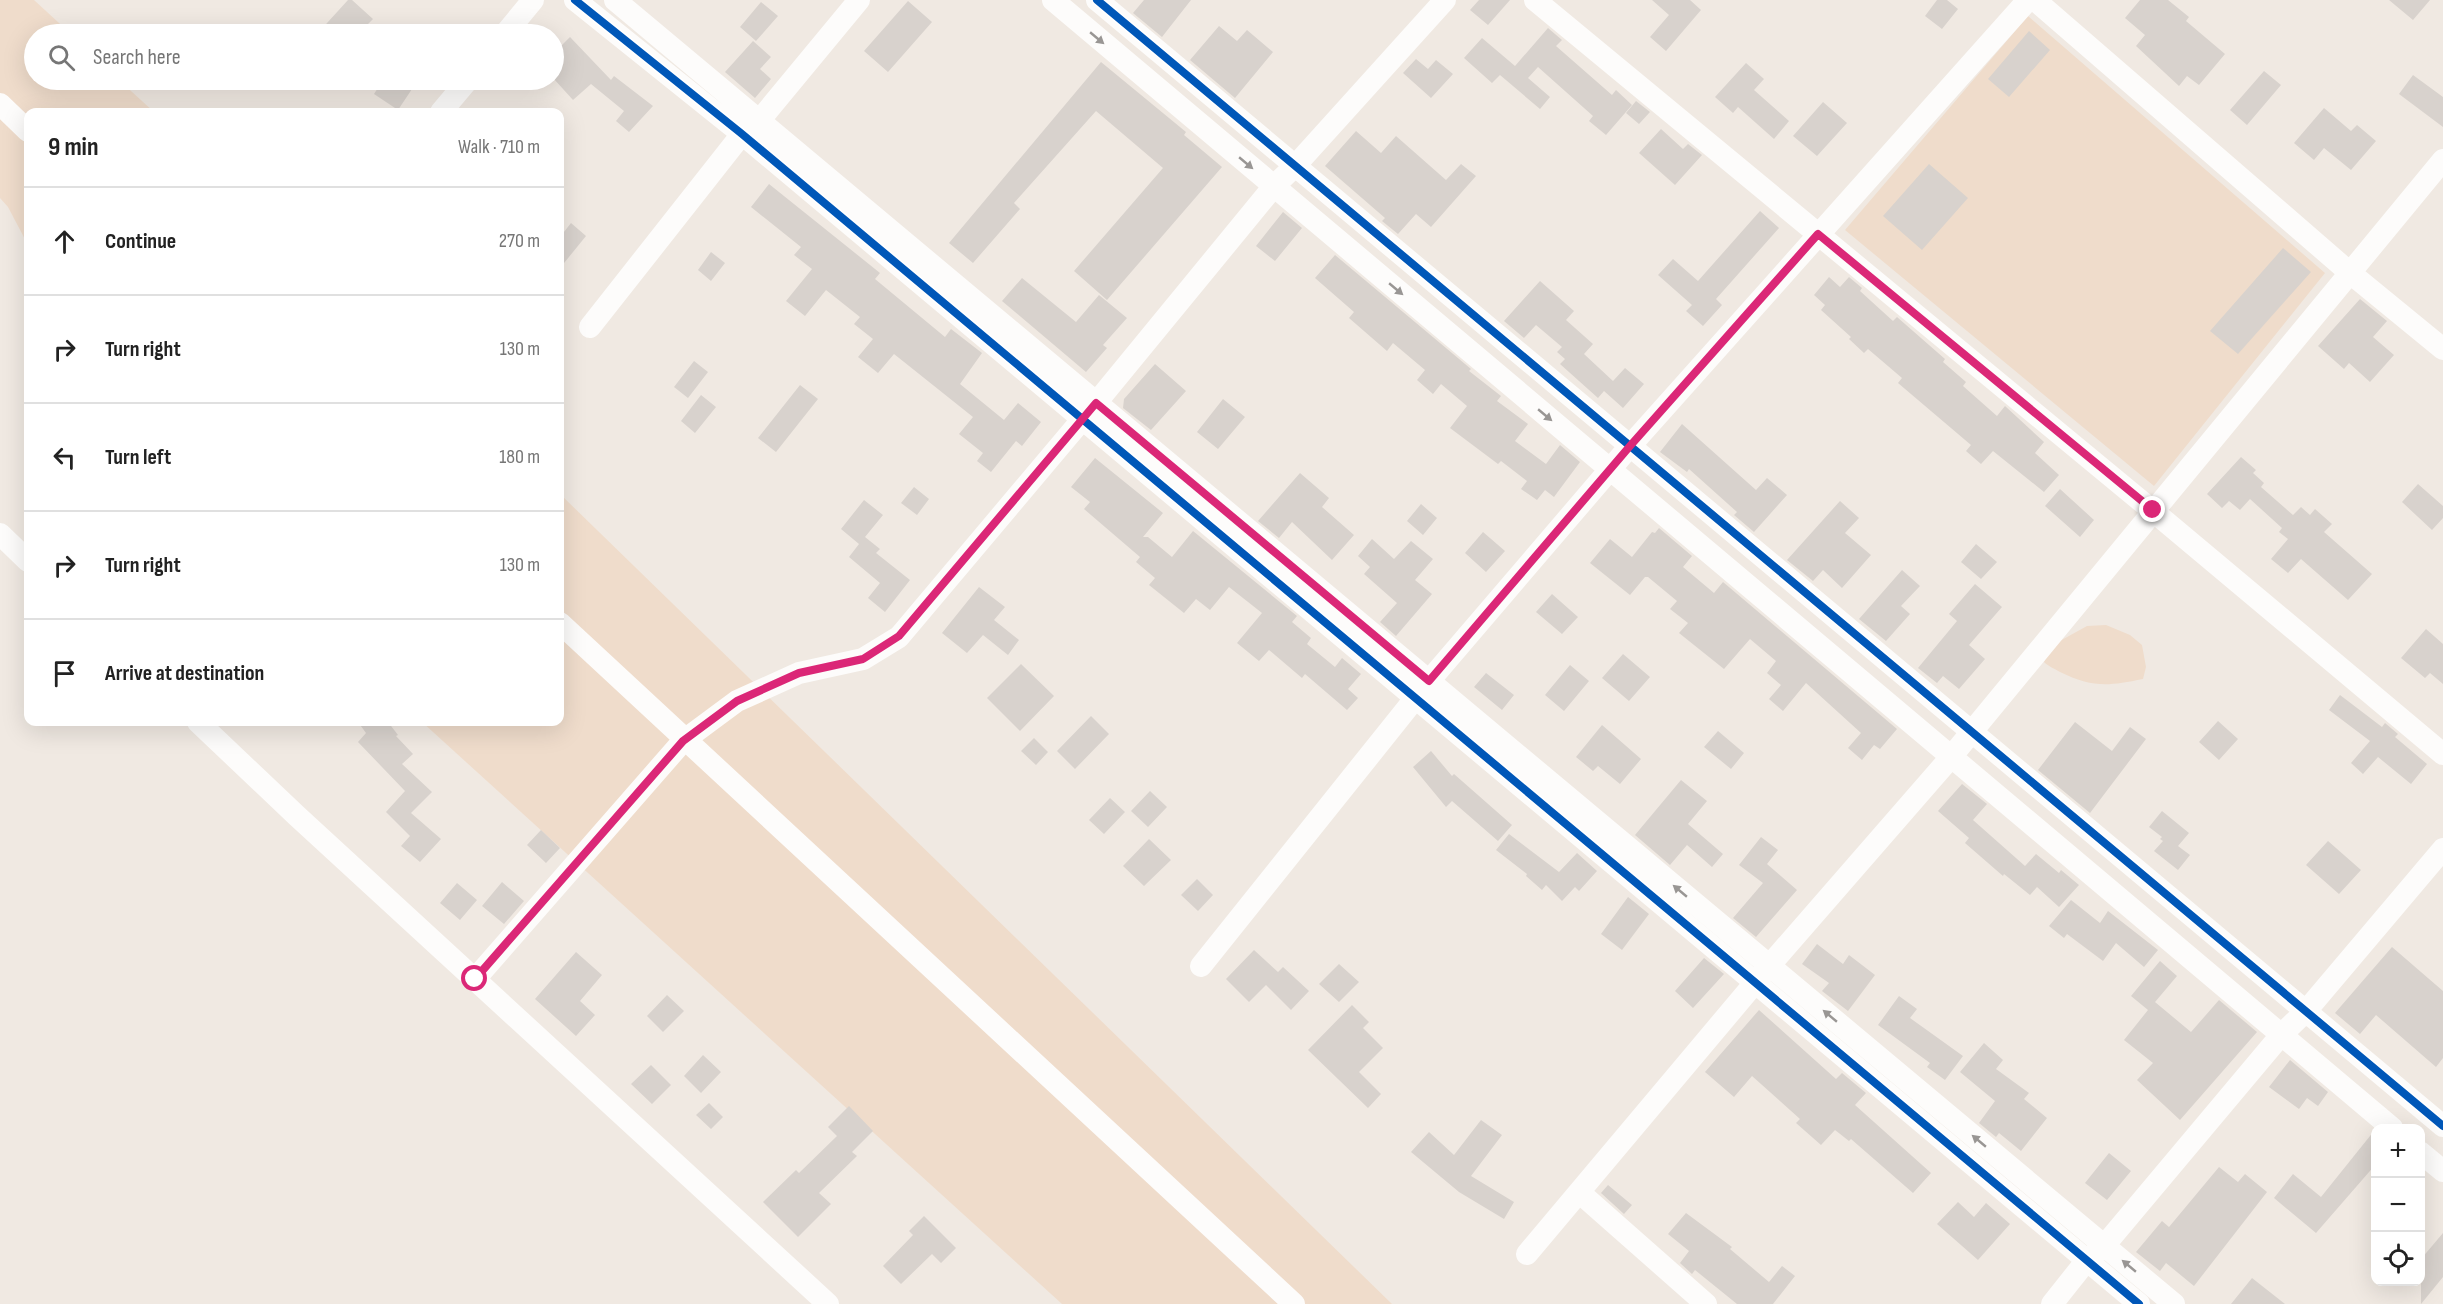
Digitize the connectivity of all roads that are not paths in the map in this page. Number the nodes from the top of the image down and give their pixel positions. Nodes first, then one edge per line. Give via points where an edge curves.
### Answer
1 (533, 0) edge
2 (575, 0) edge
3 (615, 0) edge
4 (859, 0) edge
5 (1053, 0) edge
6 (1097, 0) edge
7 (1445, 0) edge
8 (1535, 0) edge
9 (2028, 0) edge
10 (2035, 0) edge
11 (513, 24) edge
12 (460, 90) edge
13 (0, 105) edge
14 (444, 108) edge
15 (24, 127) edge
16 (751, 127) junction
17 (2443, 160) edge
18 (1295, 166) junction
19 (1274, 186) junction
20 (1818, 234) junction
21 (2349, 272) junction
22 (590, 327) dead end
23 (2443, 349) edge
24 (1089, 411) junction
25 (1630, 446) junction
26 (1611, 470) junction
27 (2153, 510) junction
28 (0, 534) edge
29 (24, 557) edge
30 (564, 627) edge
31 (1422, 690) junction
32 (202, 726) edge
33 (1972, 732) junction
34 (685, 740) junction
35 (2443, 754) edge
36 (1951, 757) junction
37 (2443, 849) edge
38 (1201, 966) dead end
39 (1762, 974) junction
40 (475, 979) junction
41 (2306, 1011) junction
42 (2282, 1035) junction
43 (2387, 1124) edge
44 (2443, 1126) edge
45 (2425, 1155) edge
46 (2443, 1171) edge
47 (1579, 1192) junction
48 (2095, 1253) junction
49 (1527, 1254) dead end
50 (828, 1304) edge
51 (1294, 1304) edge
52 (1706, 1304) edge
53 (2052, 1304) edge
54 (2139, 1304) edge
55 (2174, 1304) edge

1 - 11 street
2 - 16 street
3 - 16 street
4 - 16 street
5 -> 19 street
6 - 18 street
7 - 18 street
8 - 20 street
9 - 20 street
10 - 21 street
12 - 14 street
13 - 15 street
16 - 22 street
16 - 24 street
17 - 21 street
18 - 19 street
18 - 25 street
19 - 24 street
19 -> 26 street
20 - 25 street
20 - 27 street
21 - 23 street
21 - 27 street
24 - 31 street
24 - 34 street via 899,636 863,659 799,673 737,701
25 - 26 street
25 - 33 street
26 - 31 street
26 - 36 street
27 - 33 street
27 - 35 street
28 - 29 street
30 - 34 street
31 - 38 street
31 - 39 street
32 - 40 street
33 - 36 street
33 - 41 street
34 - 40 street
34 - 51 street
36 - 39 street
36 - 42 street
37 - 41 street
39 - 47 street
39 - 48 street
40 - 50 street
41 - 42 street
41 - 44 street
42 - 43 street
42 - 48 street
45 - 46 street
47 - 49 street
47 - 52 street
48 - 53 street
48 - 54 street
55 -> 48 street

